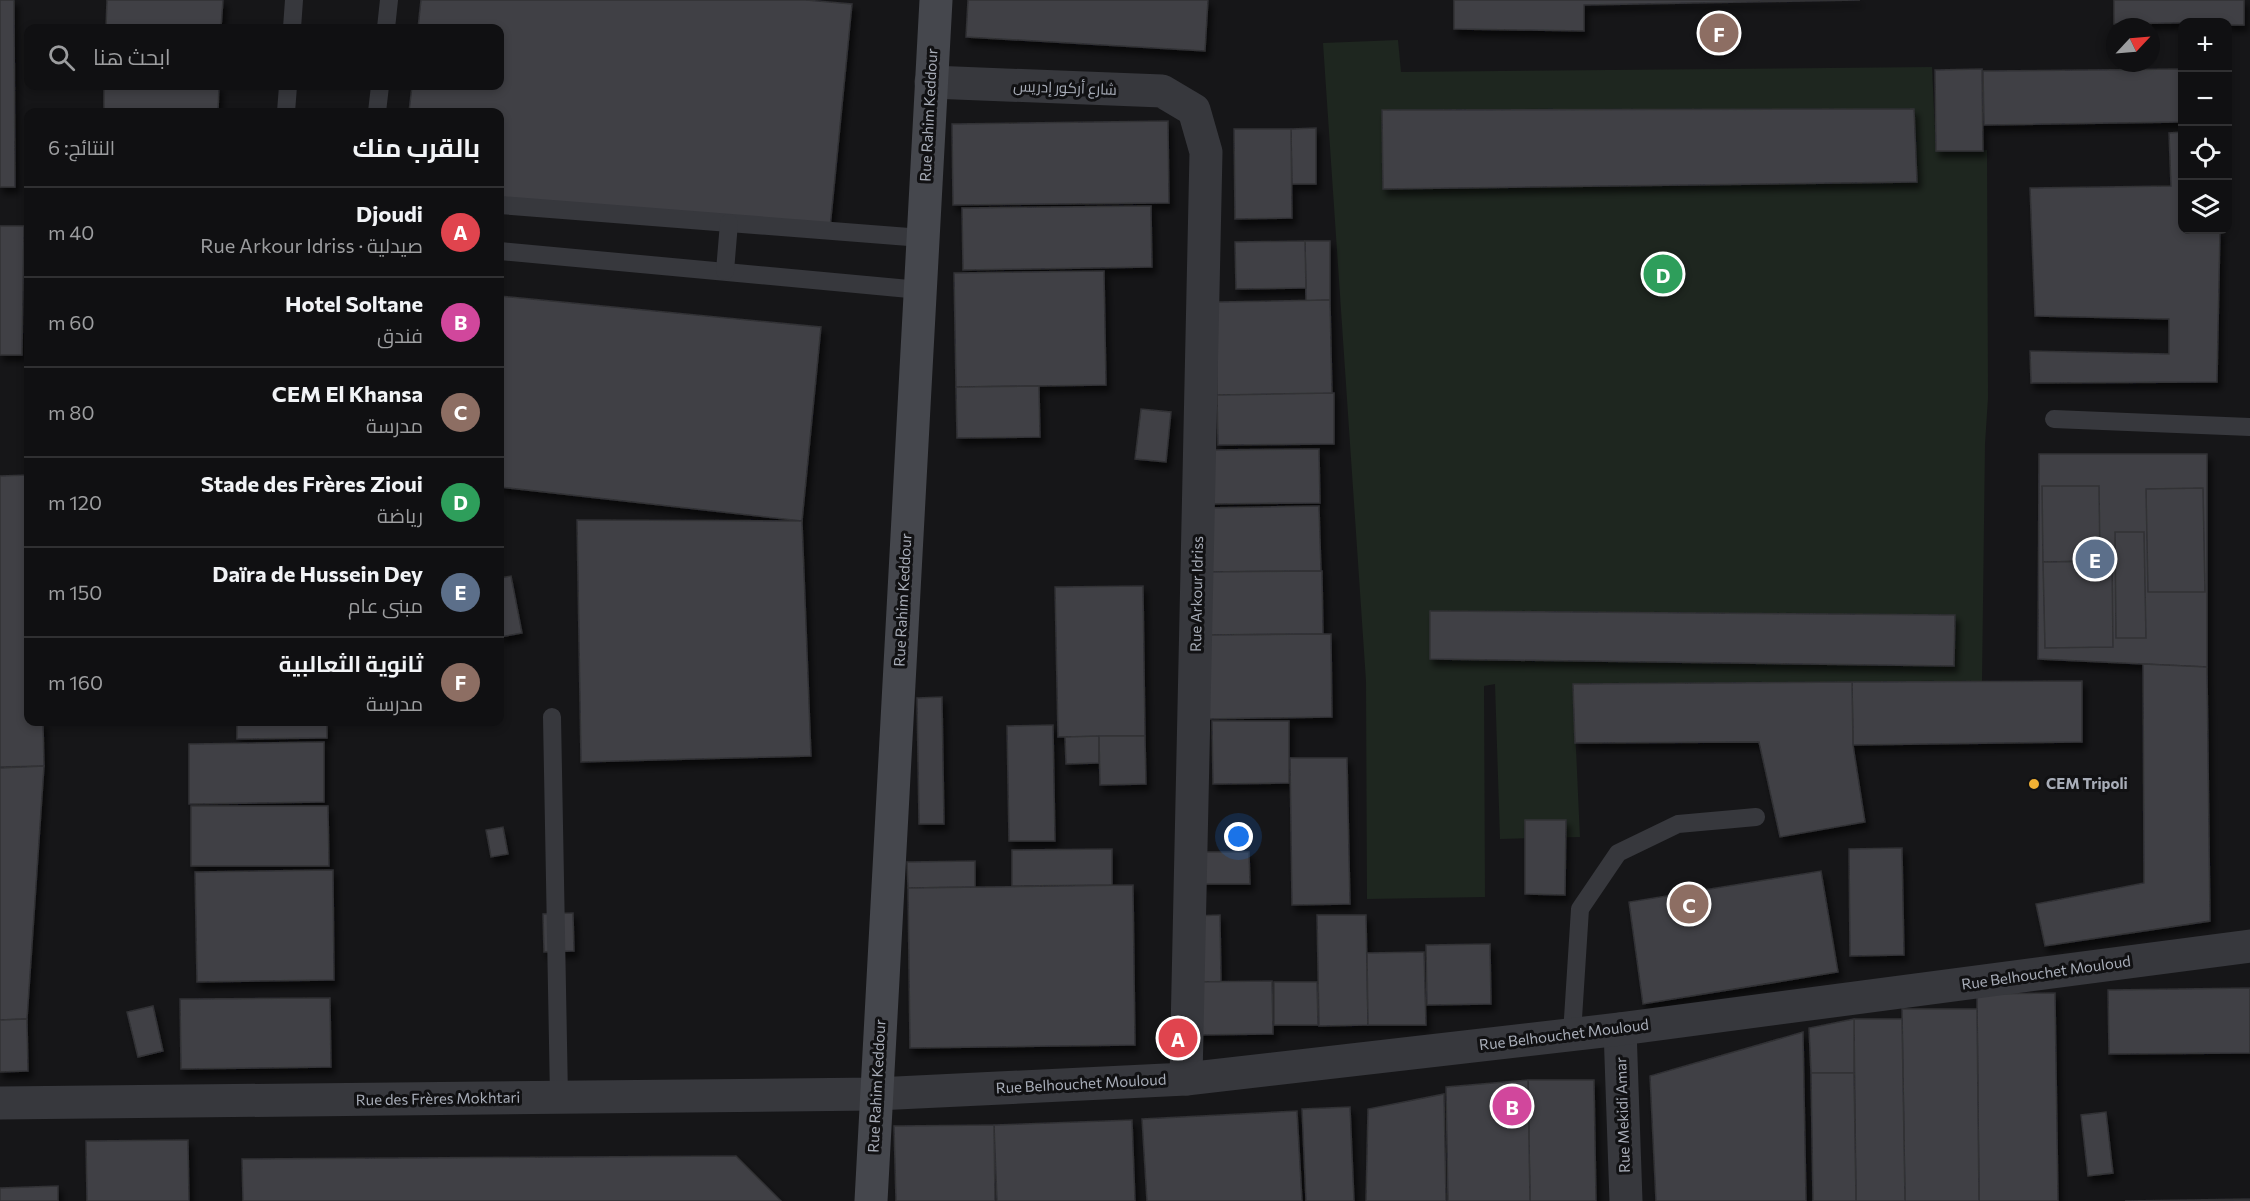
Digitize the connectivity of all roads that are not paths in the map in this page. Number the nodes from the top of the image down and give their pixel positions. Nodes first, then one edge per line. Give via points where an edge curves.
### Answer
1 (294, 0) edge
2 (389, 0) edge
3 (936, 0) edge
4 (292, 24) edge
5 (386, 24) edge
6 (931, 82) junction
7 (288, 90) edge
8 (380, 90) edge
9 (286, 108) edge
10 (377, 108) edge
11 (1194, 110) joint
12 (504, 205) edge
13 (729, 223) junction
14 (922, 238) junction
15 (504, 251) edge
16 (725, 271) junction
17 (920, 290) junction
18 (2054, 419) dead end
19 (2250, 427) edge
20 (552, 717) dead end
21 (1756, 817) dead end
22 (2250, 946) edge
23 (1620, 1029) junction
24 (1572, 1034) junction
25 (1186, 1079) junction
26 (876, 1094) junction
27 (559, 1097) junction
28 (0, 1103) edge
29 (871, 1201) edge
30 (1626, 1201) edge

1 - 4 lane
2 - 5 lane
3 - 6 main road, Rue Rahim Keddour
6 - 11 street, شارع أركور إدريس via 1162,91
6 - 14 main road, Rue Rahim Keddour
7 - 9 lane
8 - 10 lane
11 - 25 street, Rue Arkour Idriss via 1206,152
12 - 13 lane
13 - 14 lane
13 - 16 lane
14 - 17 main road, Rue Rahim Keddour
15 - 16 lane
16 - 17 lane
17 - 26 main road, Rue Rahim Keddour
18 - 19 lane
20 - 27 lane
21 - 24 lane via 1678,824 1618,853 1580,909
22 - 23 street, Rue Belhouchet Mouloud
23 - 24 street, Rue Belhouchet Mouloud
23 - 30 street, Rue Mekidi Amar
24 - 25 street, Rue Belhouchet Mouloud
25 - 26 street, Rue Belhouchet Mouloud
26 - 27 street, Rue des Frères Mokhtari
26 - 29 main road, Rue Rahim Keddour
27 - 28 street, Rue des Frères Mokhtari

